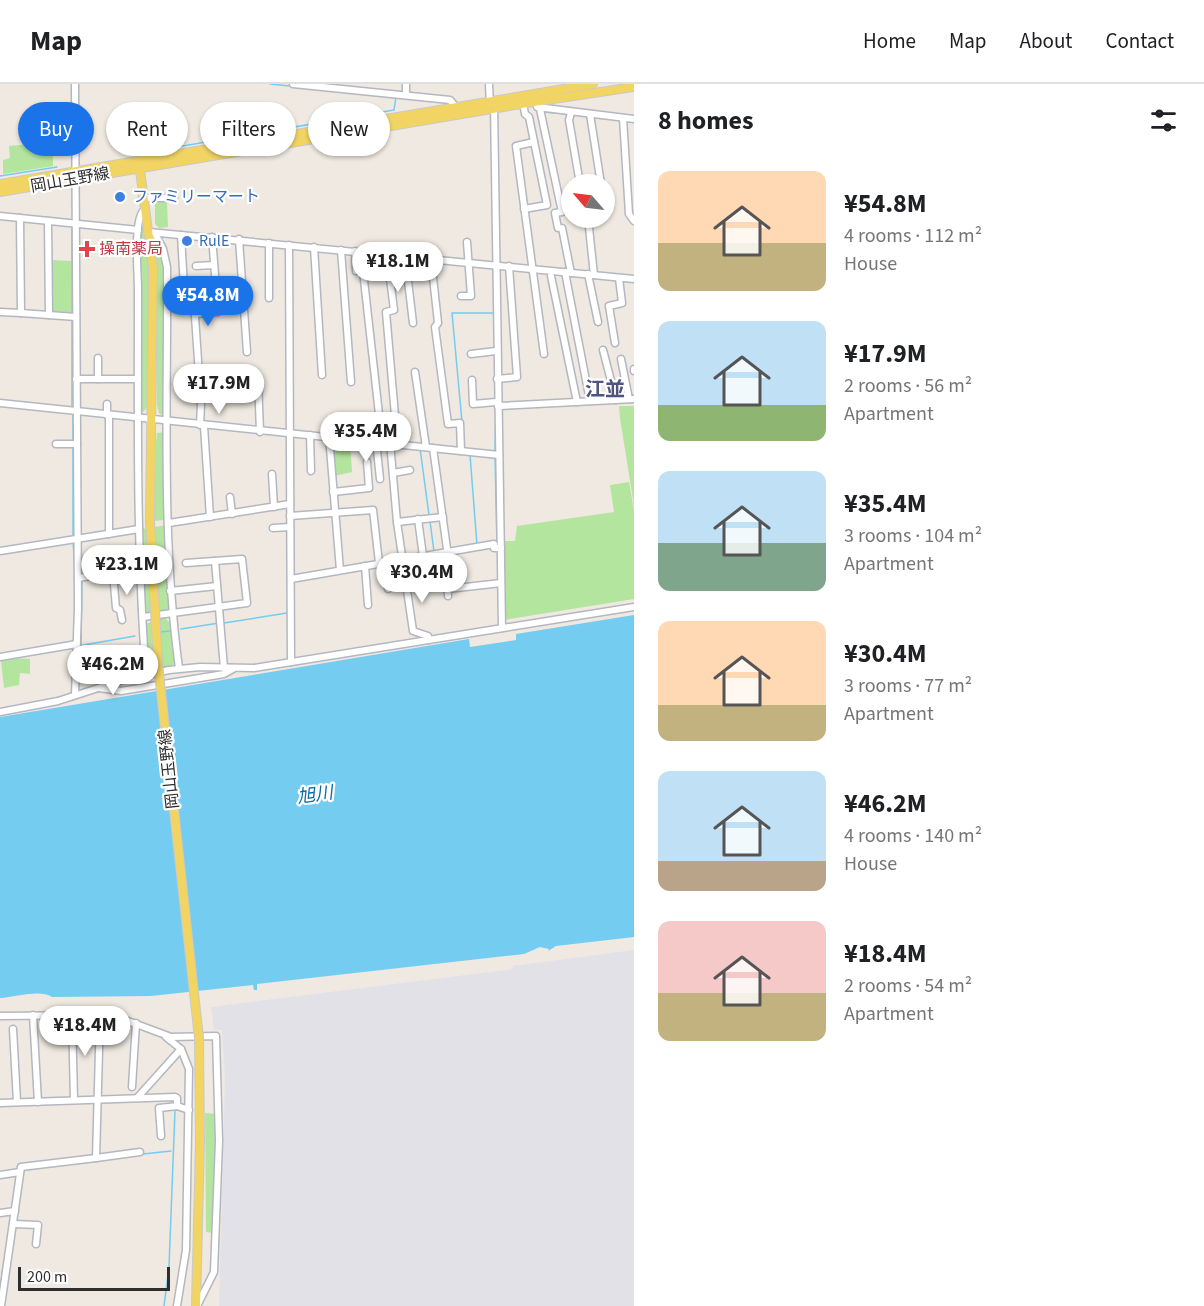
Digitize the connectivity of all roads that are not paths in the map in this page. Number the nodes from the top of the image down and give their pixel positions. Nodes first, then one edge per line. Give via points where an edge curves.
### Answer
1 (75, 84) edge
2 (293, 84) edge
3 (371, 84) edge
4 (406, 84) edge
5 (489, 84) edge
6 (593, 84) edge
7 (316, 85) edge
8 (634, 87) edge
9 (371, 92) junction
10 (406, 95) junction
11 (533, 102) junction
12 (523, 103) junction
13 (492, 105) junction
14 (456, 108) junction
15 (540, 111) junction
16 (571, 114) junction
17 (591, 116) junction
18 (634, 118) edge
19 (623, 119) junction
20 (534, 142) junction
21 (139, 164) junction
22 (578, 174) edge
23 (600, 174) edge
24 (75, 175) junction
25 (0, 184) edge
26 (0, 192) edge
27 (142, 198) junction
28 (174, 198) dead end
29 (524, 209) junction
30 (144, 210) junction
31 (0, 216) edge
32 (20, 219) junction
33 (634, 221) edge
34 (48, 222) junction
35 (75, 225) junction
36 (588, 228) edge
37 (138, 230) junction
38 (153, 233) junction
39 (168, 235) junction
40 (181, 235) junction
41 (212, 237) junction
42 (239, 242) junction
43 (466, 242) dead end
44 (162, 245) junction
45 (269, 245) junction
46 (289, 245) junction
47 (314, 247) junction
48 (341, 250) junction
49 (355, 252) junction
50 (387, 256) junction
51 (406, 258) junction
52 (431, 261) junction
53 (214, 265) junction
54 (468, 265) junction
55 (495, 265) junction
56 (196, 266) dead end
57 (509, 268) junction
58 (531, 271) junction
59 (567, 274) junction
60 (551, 276) dead end
61 (590, 276) junction
62 (634, 279) edge
63 (620, 280) junction
64 (216, 289) junction
65 (194, 291) junction
66 (461, 296) dead end
67 (497, 296) junction
68 (509, 296) junction
69 (269, 298) dead end
70 (0, 312) edge
71 (21, 313) junction
72 (195, 314) junction
73 (49, 315) junction
74 (74, 316) junction
75 (598, 322) dead end
76 (413, 323) dead end
77 (615, 343) dead end
78 (603, 350) dead end
79 (496, 351) junction
80 (247, 352) dead end
81 (471, 354) dead end
82 (544, 354) dead end
83 (98, 358) dead end
84 (621, 360) dead end
85 (415, 372) dead end
86 (322, 375) dead end
87 (498, 378) junction
88 (78, 379) junction
89 (98, 379) junction
90 (138, 379) junction
91 (258, 380) dead end
92 (472, 380) dead end
93 (351, 382) dead end
94 (248, 391) dead end
95 (259, 391) junction
96 (632, 399) edge
97 (616, 400) junction
98 (590, 401) junction
99 (577, 402) junction
100 (0, 403) edge
101 (106, 404) dead end
102 (497, 407) junction
103 (74, 410) junction
104 (108, 415) junction
105 (139, 417) junction
106 (152, 419) junction
107 (167, 422) junction
108 (202, 425) junction
109 (260, 432) junction
110 (290, 432) junction
111 (310, 436) junction
112 (329, 438) junction
113 (384, 443) junction
114 (56, 444) dead end
115 (74, 444) junction
116 (429, 447) junction
117 (461, 450) junction
118 (496, 455) junction
119 (368, 462) dead end
120 (410, 470) dead end
121 (311, 471) dead end
122 (393, 473) junction
123 (272, 474) dead end
124 (380, 479) dead end
125 (333, 492) junction
126 (230, 496) dead end
127 (290, 504) junction
128 (274, 507) junction
129 (232, 514) junction
130 (335, 514) junction
131 (291, 516) junction
132 (210, 517) junction
133 (443, 517) junction
134 (418, 519) junction
135 (397, 522) junction
136 (169, 523) junction
137 (290, 526) junction
138 (273, 528) dead end
139 (139, 529) junction
140 (109, 534) junction
141 (77, 539) junction
142 (496, 547) junction
143 (0, 550) edge
144 (448, 553) junction
145 (423, 556) junction
146 (215, 561) junction
147 (404, 561) junction
148 (186, 563) dead end
149 (383, 564) junction
150 (365, 568) junction
151 (140, 569) junction
152 (340, 570) junction
153 (113, 573) junction
154 (80, 578) junction
155 (292, 579) junction
156 (501, 582) junction
157 (217, 586) junction
158 (387, 589) dead end
159 (170, 591) junction
160 (368, 605) dead end
161 (218, 607) junction
162 (634, 608) edge
163 (172, 614) junction
164 (143, 617) junction
165 (122, 620) dead end
166 (502, 628) junction
167 (429, 640) junction
168 (77, 645) junction
169 (0, 657) edge
170 (291, 662) junction
171 (122, 664) dead end
172 (179, 668) junction
173 (224, 668) junction
174 (234, 669) junction
175 (146, 675) junction
176 (123, 680) junction
177 (98, 688) junction
178 (75, 695) junction
179 (0, 712) edge
180 (72, 1014) junction
181 (33, 1015) junction
182 (0, 1016) edge
183 (100, 1016) junction
184 (136, 1023) junction
185 (13, 1029) dead end
186 (163, 1035) junction
187 (188, 1037) junction
188 (180, 1049) junction
189 (132, 1087) dead end
190 (137, 1098) junction
191 (98, 1099) junction
192 (74, 1100) junction
193 (17, 1102) junction
194 (38, 1102) junction
195 (0, 1103) edge
196 (178, 1106) junction
197 (189, 1110) junction
198 (161, 1136) dead end
199 (140, 1152) dead end
200 (96, 1158) junction
201 (20, 1173) junction
202 (0, 1175) edge
203 (13, 1212) junction
204 (0, 1213) edge
205 (14, 1224) junction
206 (36, 1244) dead end
207 (1, 1306) edge
208 (177, 1306) edge
209 (197, 1306) edge

1 - 24 street
2 - 7 street
3 - 9 street
4 - 10 street
5 - 13 street
6 - 13 main road, 岡山玉野線
7 - 9 street
8 - 11 main road, 岡山玉野線
9 - 10 street
10 - 14 street via 450,100
11 - 12 main road, 岡山玉野線
11 - 15 street
12 - 13 main road, 岡山玉野線
12 - 20 street
13 - 14 main road, 岡山玉野線
13 - 21 main road, 岡山玉野線
13 - 55 street
14 - 21 main road, 岡山玉野線
15 - 16 street
15 - 59 street via 562,212 555,213
16 - 17 street
16 - 22 street
17 - 19 street
17 - 23 street
18 - 19 street
19 - 33 street via 629,214
20 - 29 street via 516,146
20 - 29 street via 547,205
21 - 24 main road, 岡山玉野線
21 - 27 main road, 岡山玉野線
24 - 25 main road, 岡山玉野線
24 - 26 main road, 岡山玉野線
24 - 35 street
27 - 28 street
27 - 30 main road, 岡山玉野線
29 - 58 street
30 - 37 street
30 - 38 main road, 岡山玉野線
31 - 32 street
32 - 34 street
32 - 71 street
34 - 35 street
34 - 73 street
35 - 37 street
35 - 74 street
36 - 61 street
37 - 90 street
38 - 39 street
38 - 44 street
38 - 106 main road, 岡山玉野線
39 - 40 street
39 - 44 street
40 - 41 street
40 - 65 street via 184,287 193,287
41 - 42 street
41 - 53 street
42 - 45 street
42 - 80 street
43 - 54 street
44 - 107 street via 167,267
45 - 46 street
45 - 69 street
46 - 47 street
46 - 110 street
47 - 48 street
47 - 86 street
48 - 49 street
48 - 93 street
49 - 50 street
49 - 113 street via 356,271 363,271
50 - 51 street
50 - 113 street via 394,310 386,312 396,427 388,429
51 - 52 street
51 - 76 street
52 - 54 street
52 - 117 street via 448,424 460,423
53 - 56 street
53 - 64 street
54 - 55 street
54 - 66 street via 471,296
55 - 57 street
55 - 67 street
57 - 58 street
57 - 68 street
58 - 59 street
58 - 82 street
59 - 61 street
59 - 98 street
60 - 99 street
61 - 63 street
61 - 75 street
62 - 63 street
63 - 77 street via 622,303 609,306
64 - 65 street
64 - 72 street via 218,312
65 - 72 street
67 - 68 street
67 - 79 street
68 - 87 street via 517,377
70 - 71 street
71 - 73 street
72 - 108 street
73 - 74 street
74 - 88 street
78 - 97 street
79 - 81 street
79 - 87 street
83 - 89 street
84 - 96 street
85 - 116 street
87 - 102 street
88 - 89 street
88 - 103 street
89 - 90 street
90 - 105 street
91 - 95 street
92 - 102 street via 473,404
94 - 95 street
95 - 109 street
96 - 97 street
97 - 98 street
98 - 99 street
99 - 102 street
100 - 103 street
101 - 104 street
102 - 118 street
103 - 104 street
103 - 115 street
104 - 105 street
104 - 140 street
105 - 106 street
105 - 139 street
106 - 107 street
106 - 209 main road, 岡山玉野線, bridge via 150,521 158,664 198,1038
107 - 108 street
107 - 136 street
108 - 109 street
108 - 132 street
109 - 110 street
110 - 111 street
110 - 127 street
111 - 112 street
111 - 121 street
112 - 113 street
112 - 125 street
113 - 116 street
113 - 122 street
113 - 124 street
114 - 115 street
115 - 141 street
116 - 117 street
116 - 133 street
117 - 118 street
118 - 142 street
119 - 125 street via 369,488
120 - 122 street
122 - 135 street
123 - 128 street
125 - 130 street
126 - 129 street
127 - 128 street
127 - 131 street
128 - 129 street
129 - 132 street
130 - 131 street
130 - 149 street via 374,510
130 - 152 street
131 - 137 street
132 - 136 street
133 - 134 street
133 - 144 street
134 - 135 street
134 - 145 street
135 - 147 street
136 - 159 street
137 - 138 street
137 - 155 street
139 - 140 street
139 - 151 street
140 - 141 street
141 - 143 street
141 - 154 street
142 - 144 street
142 - 156 street
144 - 145 street
144 - 156 street via 444,566 448,592
145 - 147 street
146 - 148 street
146 - 157 street
146 - 161 street via 242,559 247,603
147 - 149 street
147 - 167 street via 413,632 428,636
149 - 150 street
149 - 158 street
150 - 152 street
150 - 160 street
151 - 153 street
151 - 164 street
152 - 155 street
153 - 154 street
153 - 165 street via 116,608
154 - 168 street
155 - 170 street
156 - 166 street
157 - 159 street
157 - 161 street
159 - 163 street
161 - 163 street
161 - 173 street
162 - 166 street
163 - 164 street
163 - 172 street
164 - 175 street
166 - 167 street
167 - 170 street
168 - 169 street
168 - 178 street
170 - 174 street
171 - 176 street
172 - 173 street
172 - 175 street
173 - 174 street
174 - 177 street via 121,691
175 - 176 street
176 - 177 street
177 - 178 street
178 - 179 street
180 - 181 street
180 - 183 street
180 - 192 street
181 - 182 street
181 - 194 street
183 - 184 street
183 - 191 street
184 - 186 street
184 - 189 street
185 - 193 street
186 - 187 street
186 - 188 street
187 - 188 street
187 - 209 street via 216,1036 218,1071 214,1272
188 - 190 street
188 - 197 street via 189,1070
190 - 191 street
190 - 196 street via 175,1097
191 - 192 street
191 - 200 street
192 - 194 street
193 - 194 street
193 - 195 street
196 - 197 street
196 - 198 street via 159,1108
197 - 208 street via 186,1250
199 - 200 street
200 - 201 street via 21,1167
201 - 202 street
201 - 203 street
203 - 204 street
203 - 205 street
205 - 206 street via 38,1225
205 - 207 street

